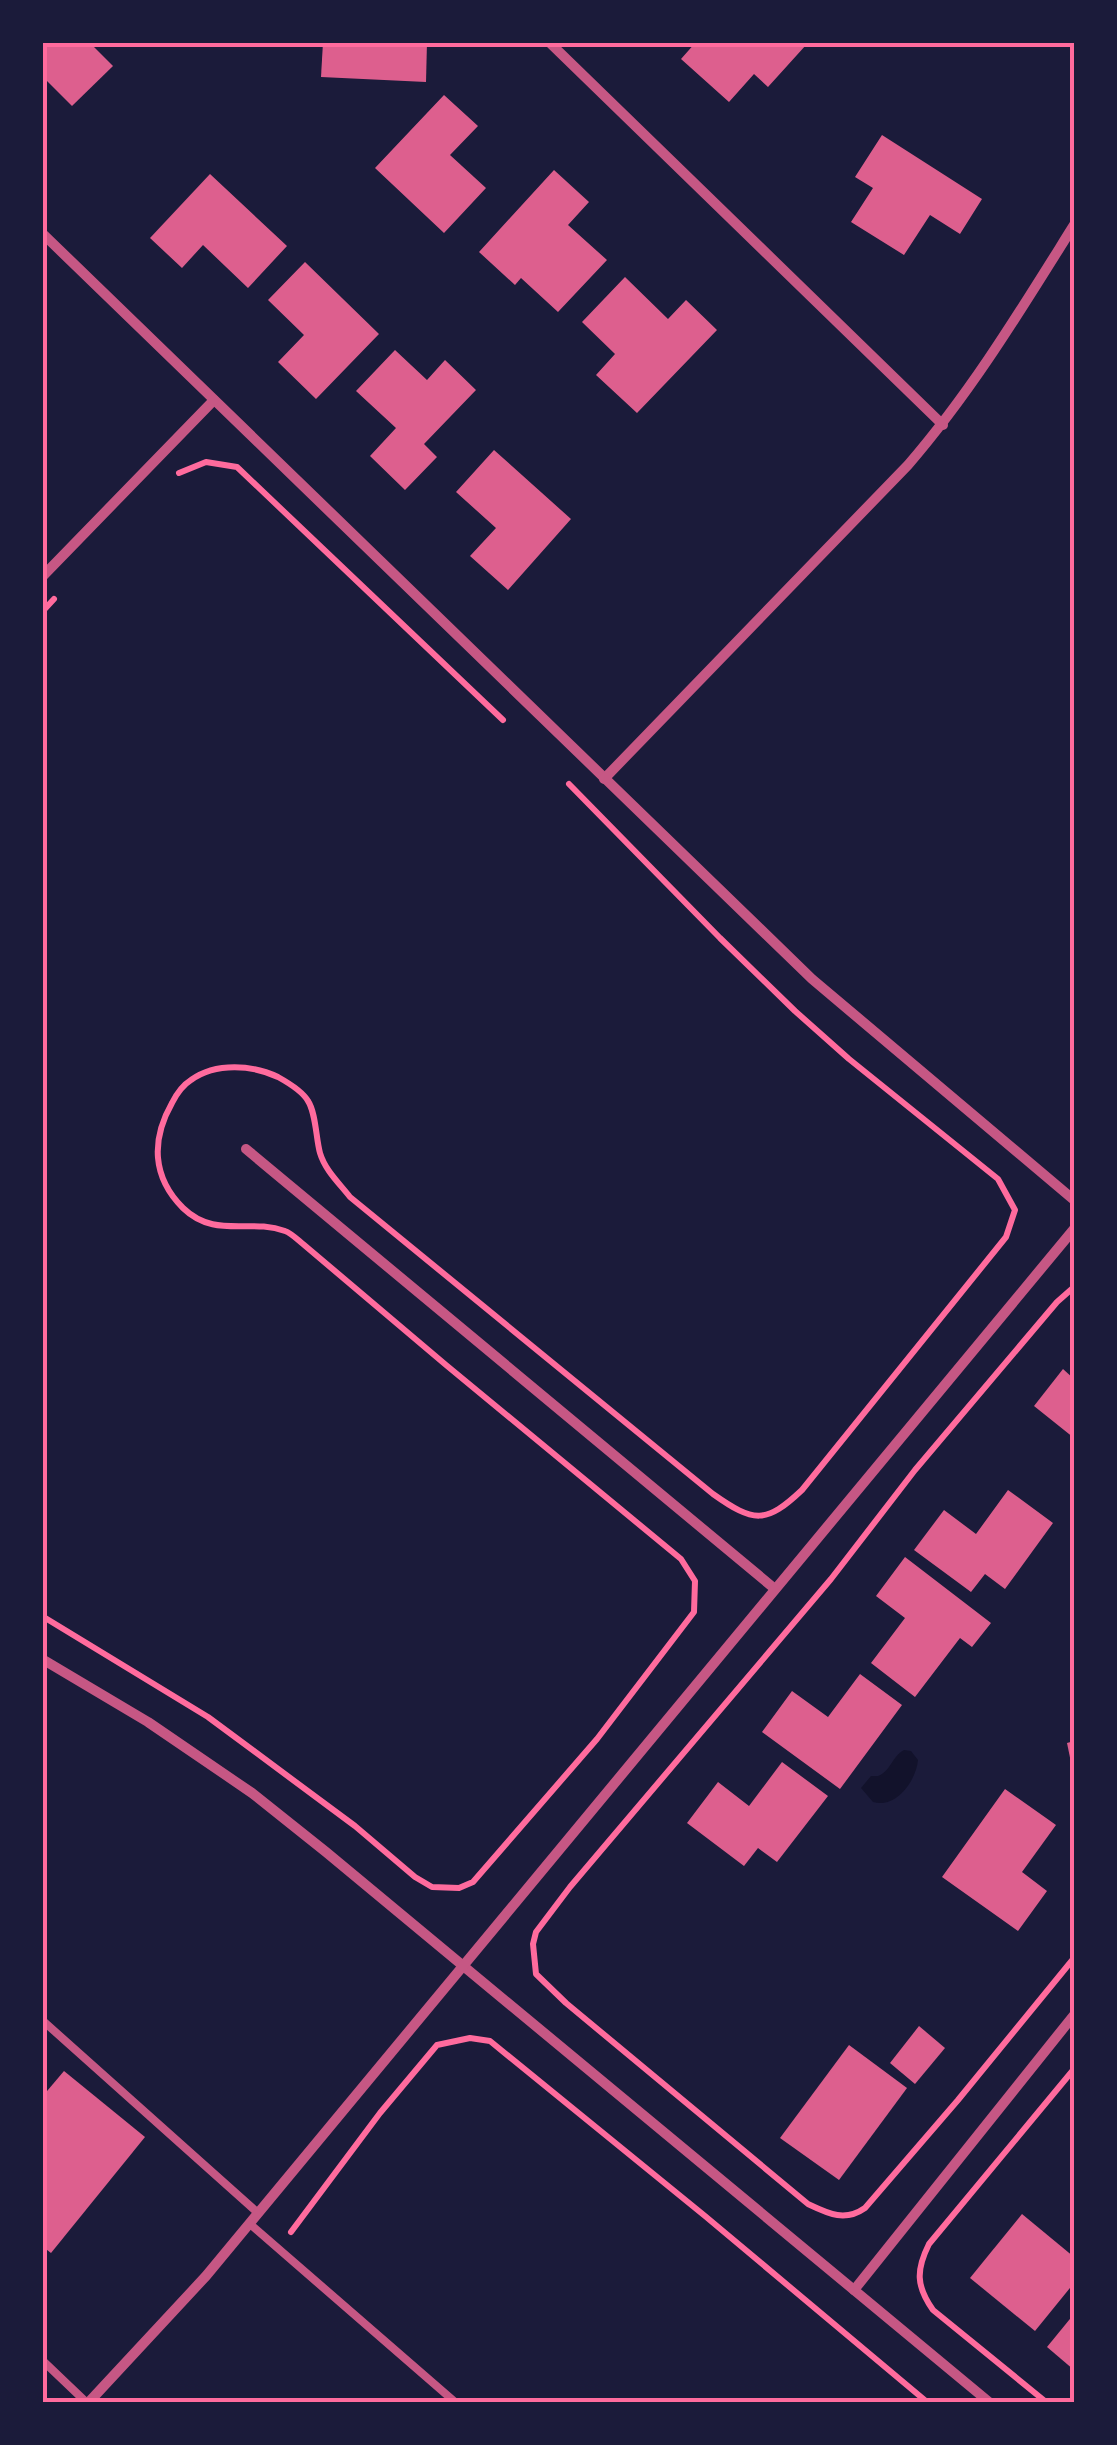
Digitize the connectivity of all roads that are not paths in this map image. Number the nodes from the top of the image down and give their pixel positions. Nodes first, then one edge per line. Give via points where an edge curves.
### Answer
1 (549, 42) edge
2 (1074, 225) edge
3 (42, 233) edge
4 (214, 400) junction
5 (943, 424) junction
6 (42, 576) edge
7 (604, 779) junction
8 (246, 1149) dead end
9 (1074, 1200) edge
10 (1074, 1229) edge
11 (775, 1589) junction
12 (42, 1659) edge
13 (463, 1966) junction
14 (1074, 2015) edge
15 (42, 2020) edge
16 (258, 2213) junction
17 (250, 2224) junction
18 (854, 2290) junction
19 (42, 2360) edge
20 (88, 2402) edge
21 (455, 2402) edge
22 (989, 2402) edge

1 - 5 street
2 - 5 street
3 - 4 street
4 - 6 street
4 - 7 street
5 - 7 street
7 - 9 street via 812,979
8 - 11 street
10 - 11 street
11 - 13 street
12 - 13 street via 252,1793
13 - 16 street
13 - 18 street
14 - 18 street
15 - 16 lane
16 - 17 street
17 - 20 street
17 - 21 lane
18 - 22 street
19 - 20 lane

